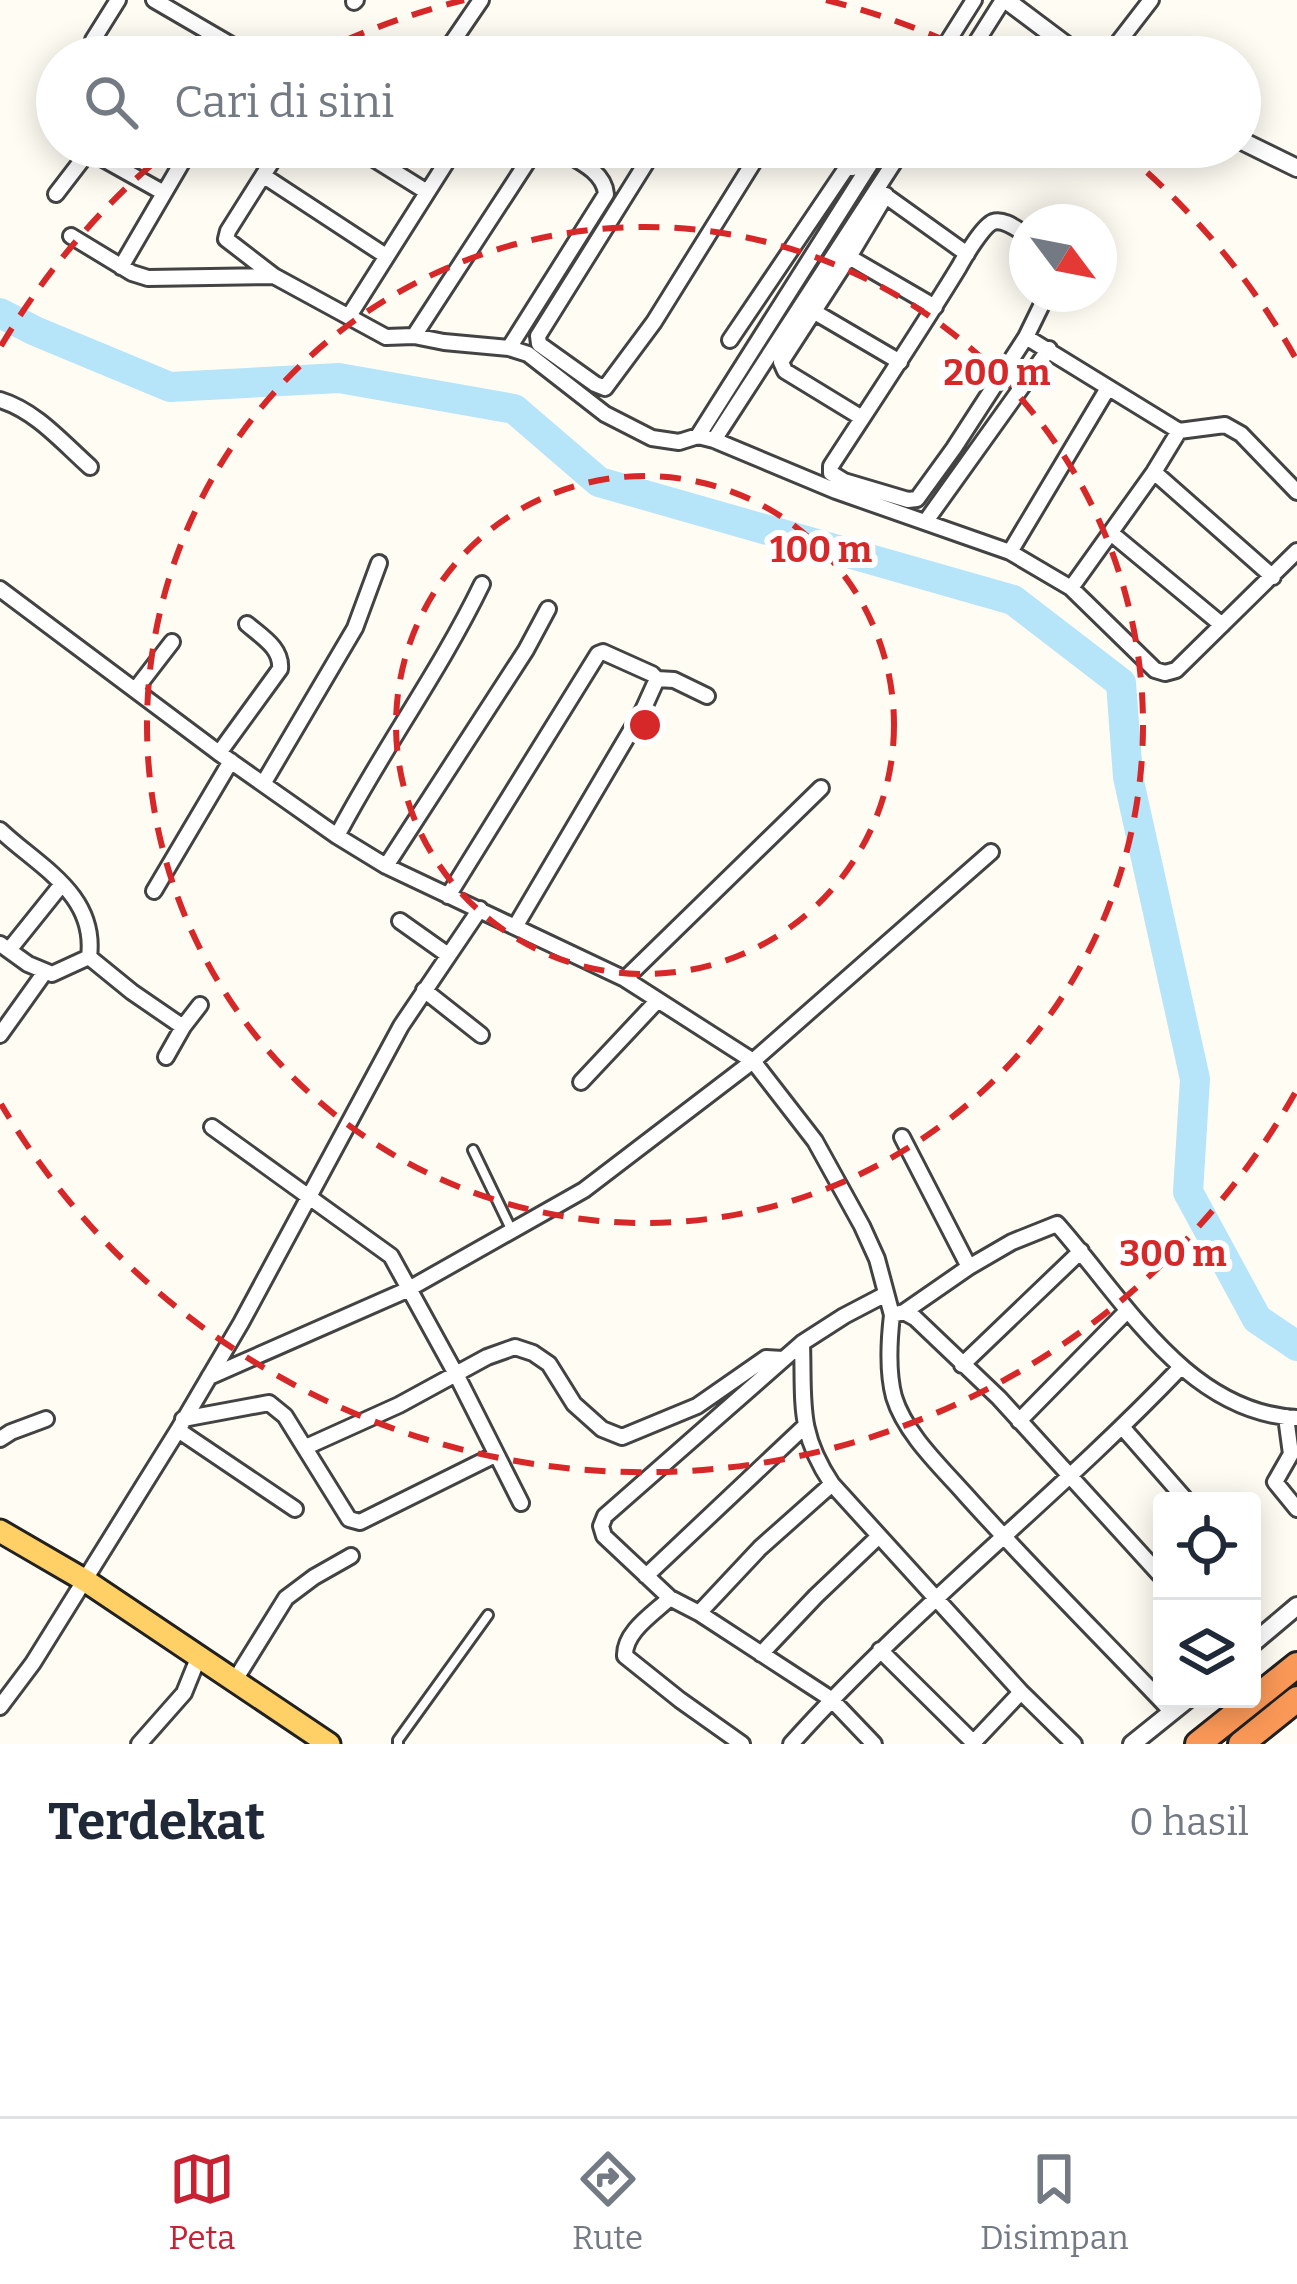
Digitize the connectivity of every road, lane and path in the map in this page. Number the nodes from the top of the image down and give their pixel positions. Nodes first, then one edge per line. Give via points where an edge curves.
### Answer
1 (118, 0) edge
2 (154, 0) edge
3 (481, 0) edge
4 (974, 0) edge
5 (1005, 0) edge
6 (1151, 0) edge
7 (96, 36) edge
8 (215, 36) edge
9 (456, 36) edge
10 (951, 36) edge
11 (982, 36) edge
12 (1054, 36) edge
13 (1123, 36) edge
14 (1261, 150) edge
15 (76, 168) edge
16 (119, 168) edge
17 (179, 168) edge
18 (269, 168) edge
19 (388, 168) edge
20 (443, 168) edge
21 (523, 168) edge
22 (588, 168) edge
23 (643, 168) edge
24 (750, 168) edge
25 (846, 168) edge
26 (853, 168) edge
27 (868, 168) edge
28 (892, 168) edge
29 (1297, 168) edge
30 (264, 176) junction
31 (862, 177) junction
32 (880, 192) junction
33 (428, 193) junction
34 (56, 194) dead end
35 (164, 194) junction
36 (1009, 225) edge
37 (71, 236) dead end
38 (967, 254) junction
39 (386, 256) junction
40 (850, 257) junction
41 (121, 266) junction
42 (274, 276) junction
43 (934, 307) junction
44 (813, 311) junction
45 (1038, 312) edge
46 (349, 316) junction
47 (414, 336) junction
48 (1026, 337) junction
49 (730, 340) dead end
50 (509, 348) junction
51 (1048, 349) junction
52 (900, 362) junction
53 (1108, 388) junction
54 (0, 400) edge
55 (862, 418) junction
56 (1179, 431) junction
57 (706, 438) junction
58 (90, 467) dead end
59 (1154, 472) junction
60 (1297, 491) edge
61 (926, 521) junction
62 (1111, 533) junction
63 (1297, 551) edge
64 (1010, 552) junction
65 (379, 562) dead end
66 (1273, 577) junction
67 (482, 584) dead end
68 (1071, 588) junction
69 (0, 589) edge
70 (548, 609) dead end
71 (248, 624) dead end
72 (1222, 625) junction
73 (172, 642) dead end
74 (657, 679) junction
75 (135, 690) junction
76 (707, 696) dead end
77 (225, 757) junction
78 (263, 784) junction
79 (821, 788) dead end
80 (337, 836) junction
81 (2, 837) edge
82 (992, 852) dead end
83 (386, 866) junction
84 (62, 884) junction
85 (154, 891) dead end
86 (448, 896) junction
87 (480, 909) junction
88 (400, 922) dead end
89 (515, 927) junction
90 (4, 947) edge
91 (448, 955) junction
92 (89, 957) junction
93 (45, 972) junction
94 (626, 979) junction
95 (424, 990) junction
96 (658, 1000) junction
97 (200, 1005) dead end
98 (183, 1027) junction
99 (1, 1032) edge
100 (481, 1035) dead end
101 (166, 1057) dead end
102 (753, 1060) junction
103 (580, 1082) dead end
104 (212, 1127) dead end
105 (902, 1137) dead end
106 (473, 1150) dead end
107 (311, 1196) junction
108 (513, 1232) junction
109 (1081, 1251) junction
110 (969, 1267) junction
111 (407, 1291) junction
112 (886, 1294) junction
113 (1127, 1311) junction
114 (898, 1314) junction
115 (802, 1343) junction
116 (783, 1360) junction
117 (962, 1365) junction
118 (1181, 1367) junction
119 (457, 1376) junction
120 (209, 1377) junction
121 (1292, 1417) edge
122 (46, 1419) dead end
123 (1019, 1421) junction
124 (181, 1425) junction
125 (805, 1426) junction
126 (1124, 1428) junction
127 (0, 1439) edge
128 (306, 1447) junction
129 (495, 1455) junction
130 (1069, 1478) junction
131 (832, 1484) junction
132 (1178, 1492) edge
133 (521, 1503) dead end
134 (295, 1509) dead end
135 (1297, 1509) edge
136 (0, 1531) edge
137 (1003, 1536) junction
138 (878, 1537) junction
139 (351, 1556) dead end
140 (1153, 1567) edge
141 (646, 1576) junction
142 (86, 1581) junction
143 (938, 1597) junction
144 (670, 1598) junction
145 (1297, 1606) edge
146 (699, 1613) junction
147 (488, 1616) dead end
148 (1261, 1636) edge
149 (880, 1650) junction
150 (761, 1654) junction
151 (199, 1656) junction
152 (1297, 1665) edge
153 (235, 1680) junction
154 (1021, 1692) junction
155 (831, 1699) junction
156 (1297, 1699) edge
157 (0, 1708) edge
158 (1177, 1708) edge
159 (1172, 1712) junction
160 (973, 1743) edge
161 (139, 1744) edge
162 (329, 1744) edge
163 (398, 1744) edge
164 (742, 1744) edge
165 (791, 1744) edge
166 (874, 1744) edge
167 (1074, 1744) edge
168 (1132, 1744) edge
169 (1198, 1744) edge
170 (1241, 1744) edge

1 - 7 street
2 - 8 street
3 - 9 street
4 - 10 street
5 - 11 street
5 - 12 street
6 - 13 street
14 - 29 street
15 - 34 street
16 - 35 street
17 - 35 street
18 - 30 street
19 - 33 street
20 - 33 street
21 - 47 street
22 - 50 street via 606,194
23 - 24 street via 538,336 605,388
25 - 49 street
26 - 31 street
27 - 31 street
28 - 32 street
30 - 39 street
30 - 42 street via 226,239
31 - 32 street
31 - 57 street
32 - 38 street
32 - 40 street
32 - 57 street
33 - 39 street
35 - 41 street
36 - 38 street via 990,223
37 - 41 street
38 - 43 street
39 - 46 street
40 - 43 street
40 - 44 street
41 - 42 street via 148,278
42 - 46 street
43 - 52 street
44 - 52 street
44 - 55 street via 785,354 785,370
45 - 48 street
46 - 47 street via 386,337
47 - 50 street
48 - 51 street
48 - 55 street via 917,499 831,473
50 - 57 street via 652,438
51 - 53 street
51 - 61 street
52 - 55 street
53 - 56 street
53 - 64 street
54 - 58 street via 30,414
56 - 59 street
56 - 60 street via 1226,424
57 - 61 street
59 - 62 street
59 - 66 street
61 - 64 street
62 - 68 street
62 - 72 street
63 - 66 street
64 - 68 street
65 - 78 street via 355,628
66 - 72 street
67 - 80 street
68 - 72 street via 1165,673
69 - 75 street
70 - 83 street
71 - 77 street via 274,647 280,669
73 - 75 street
74 - 76 street
74 - 86 street via 598,654
74 - 89 street
75 - 77 street
77 - 78 street
77 - 85 street
78 - 80 street
79 - 94 street
80 - 83 street
81 - 84 street
82 - 102 street
83 - 86 street
84 - 90 street
84 - 92 street via 84,913
86 - 87 street
87 - 89 street
87 - 91 street
88 - 91 street
89 - 94 street
90 - 93 street
91 - 95 street
92 - 93 street
92 - 98 street
93 - 99 street
94 - 96 street
95 - 100 street
95 - 107 street
96 - 102 street
96 - 103 street
97 - 98 street
98 - 101 street
102 - 108 street via 584,1190
102 - 112 street via 825,1158 877,1259
104 - 107 street
105 - 110 street
106 - 108 lane
107 - 111 street via 391,1256
107 - 120 street
108 - 111 street
109 - 110 street via 1057,1224
109 - 113 street
109 - 117 street
110 - 114 street
111 - 119 street
111 - 120 street
112 - 114 street
112 - 115 street
113 - 118 street
113 - 123 street
114 - 117 street via 915,1318
114 - 137 street via 890,1361 901,1413
115 - 116 street
115 - 125 street
116 - 119 street via 766,1358 697,1406 622,1437 574,1404 533,1353 515,1347
116 - 141 street via 605,1516 604,1536
117 - 123 street
118 - 121 street via 1255,1413
118 - 126 street
119 - 128 street
119 - 129 street
120 - 124 street
121 - 135 street via 1292,1454 1275,1482
122 - 127 street
123 - 130 street
124 - 128 street via 269,1403
124 - 134 street
124 - 142 street
125 - 131 street
125 - 141 street
126 - 130 street
126 - 132 street
128 - 129 street via 349,1519 360,1522
129 - 133 street
130 - 137 street
130 - 140 street
131 - 138 street
131 - 146 street
136 - 142 main road
137 - 143 street
137 - 159 street
138 - 143 street
138 - 150 street
139 - 153 street via 286,1598
141 - 144 street
142 - 151 main road
142 - 157 street
143 - 149 street
143 - 154 street
144 - 146 street
144 - 164 street via 627,1638 626,1656
145 - 148 street
146 - 150 street
147 - 163 lane
149 - 155 street
149 - 160 street
150 - 155 street
151 - 153 main road
151 - 161 street via 184,1693
152 - 169 highway
153 - 162 main road
154 - 160 street
154 - 167 street
155 - 165 street
155 - 166 street
156 - 170 highway
158 - 159 street
159 - 168 street

